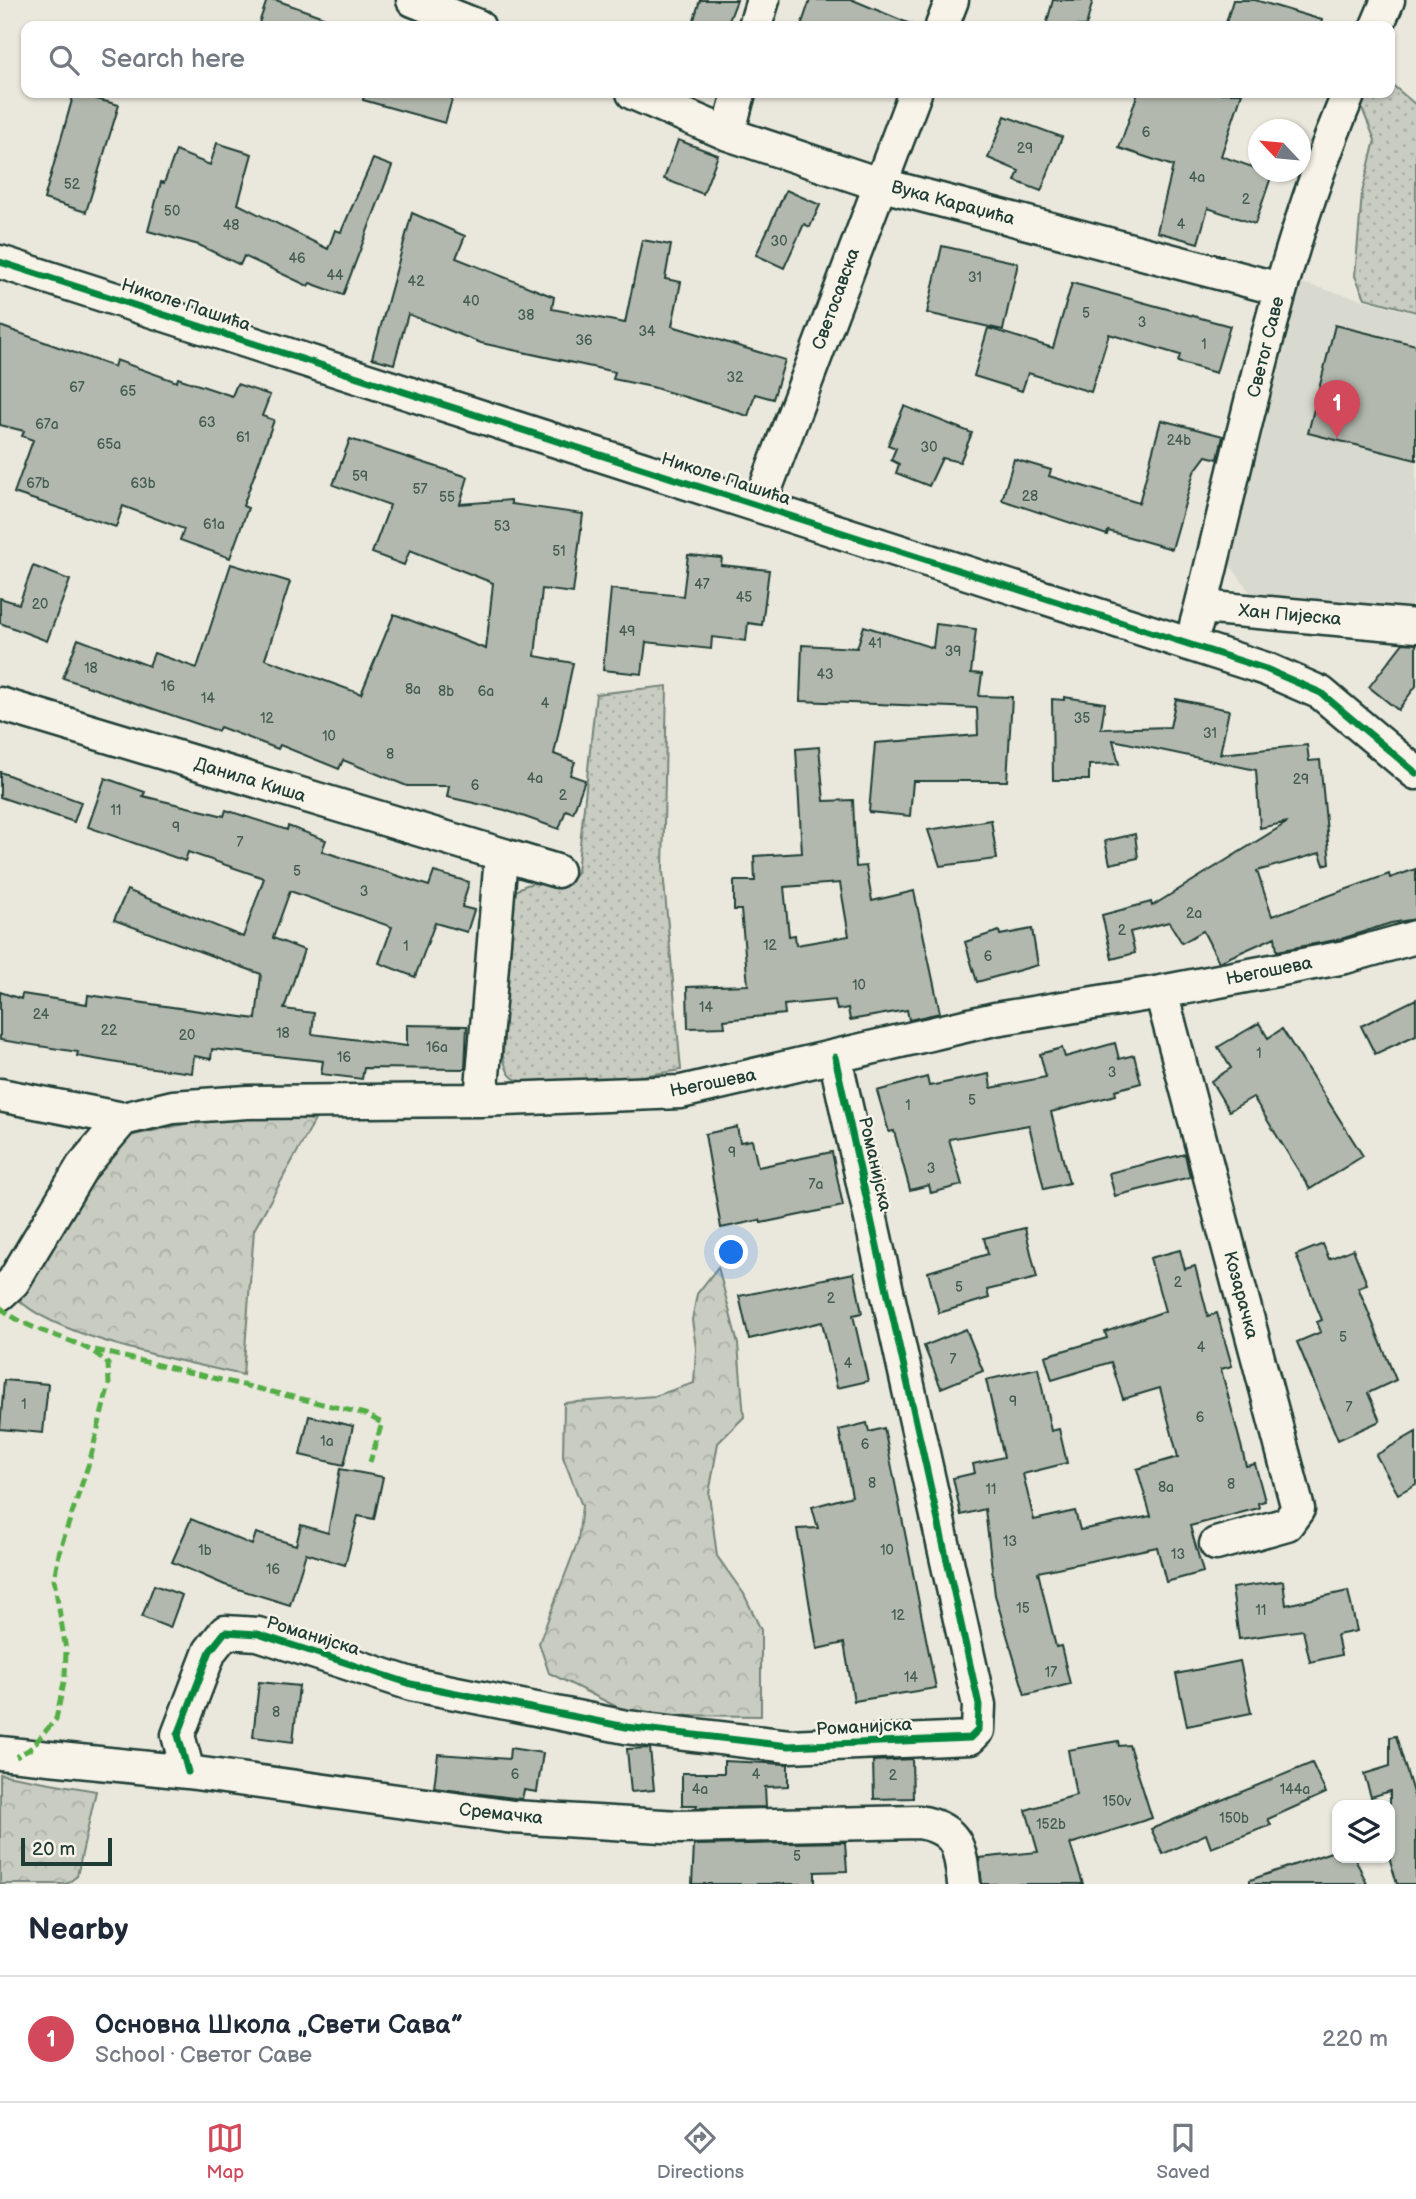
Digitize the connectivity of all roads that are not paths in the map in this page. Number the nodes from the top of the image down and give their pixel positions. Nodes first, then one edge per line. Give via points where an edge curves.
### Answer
1 (413, 0) edge
2 (762, 0) edge
3 (952, 0) edge
4 (1388, 0) edge
5 (450, 7) edge
6 (471, 21) edge
7 (756, 21) edge
8 (944, 21) edge
9 (1379, 21) edge
10 (645, 98) edge
11 (737, 98) edge
12 (913, 98) edge
13 (1347, 98) edge
14 (728, 134) junction
15 (878, 184) junction
16 (0, 262) edge
17 (1280, 289) junction
18 (760, 506) junction
19 (1201, 607) junction
20 (1416, 626) edge
21 (1191, 643) junction
22 (0, 704) edge
23 (1416, 773) edge
24 (501, 856) junction
25 (557, 871) dead end
26 (1416, 937) edge
27 (1161, 992) junction
28 (835, 1057) junction
29 (0, 1095) edge
30 (481, 1100) junction
31 (123, 1119) junction
32 (0, 1294) edge
33 (1216, 1544) dead end
34 (0, 1753) edge
35 (188, 1772) junction
36 (964, 1884) edge

1 - 5 street
2 - 7 street
3 - 8 street
4 - 9 street
5 - 6 street
10 - 14 street, Вука Караџића
11 - 14 street
12 - 15 street, Светосавска
13 - 17 street, Светог Саве
14 - 15 street, Вука Караџића
15 - 17 street, Вука Караџића
15 - 18 street, Светосавска
16 - 18 street, Николе Пашића
17 - 19 street, Светог Саве
18 - 21 street, Николе Пашића
19 - 20 street, Хан Пијеска
19 - 21 street
21 - 23 street, Николе Пашића via 1321,693
22 - 24 street, Данила Киша
24 - 25 street, Данила Киша
24 - 30 street
26 - 27 street, Његошева via 1345,957
27 - 28 street, Његошева via 995,1019
27 - 33 street, Козарачка via 1298,1509 1287,1524
28 - 30 street, Његошева via 681,1092
28 - 35 street, Романијска via 979,1705 978,1730 970,1738 789,1746 626,1727 411,1684 258,1634 225,1632 210,1651 178,1735
29 - 31 street, Његошева
30 - 31 street, Његошева via 247,1102 173,1107
31 - 32 street via 82,1167 13,1282
34 - 35 street, Сремачка
35 - 36 street, Сремачка via 513,1817 679,1827 919,1822 950,1834 960,1847

